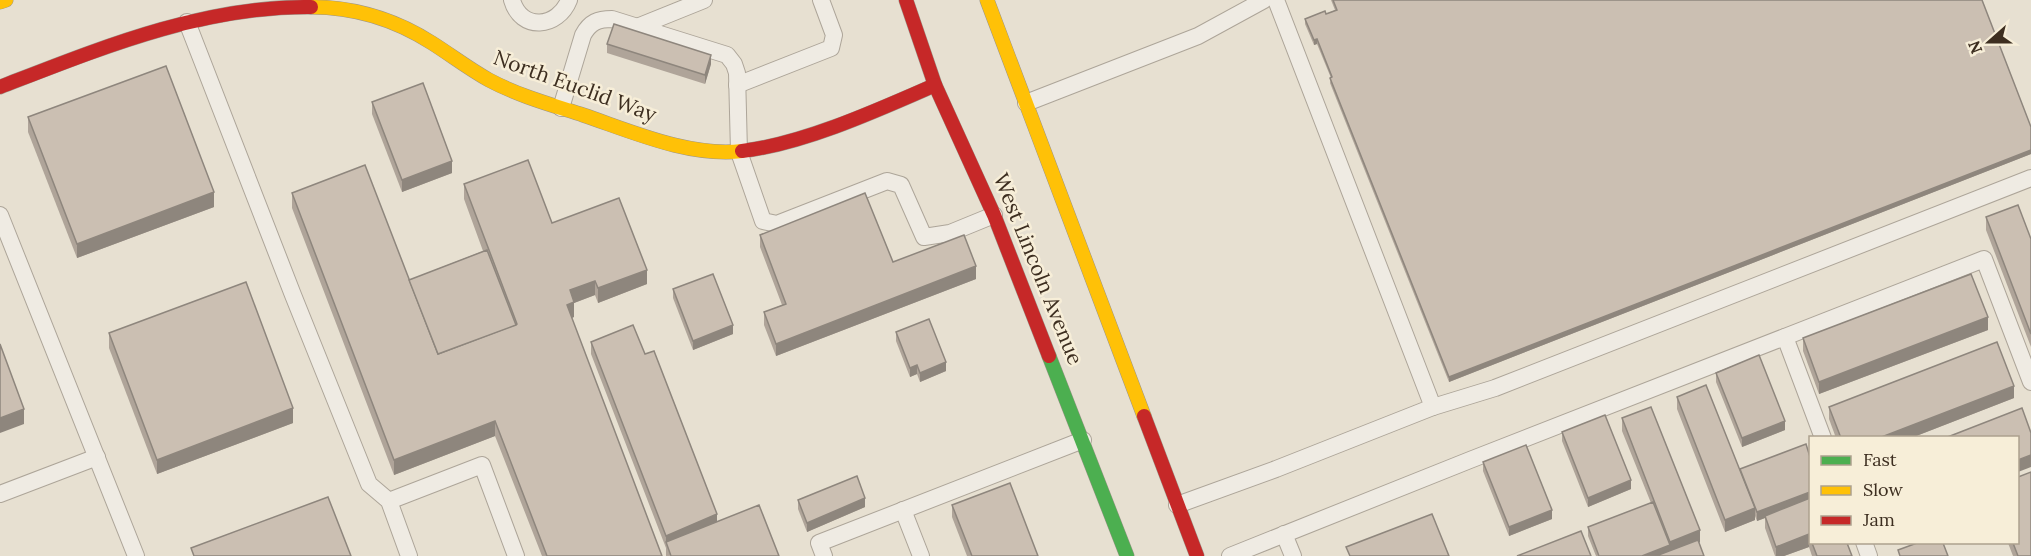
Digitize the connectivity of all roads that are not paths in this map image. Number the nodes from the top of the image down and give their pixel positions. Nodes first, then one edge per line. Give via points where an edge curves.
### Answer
1 (6, 0) edge
2 (512, 0) edge
3 (569, 0) edge
4 (704, 0) edge
5 (822, 0) edge
6 (906, 0) edge
7 (987, 0) edge
8 (1264, 0) edge
9 (1276, 0) edge
10 (0, 2) edge
11 (187, 22) junction
12 (637, 27) junction
13 (737, 85) junction
14 (935, 85) junction
15 (0, 87) edge
16 (1026, 103) junction
17 (561, 108) junction
18 (739, 152) junction
19 (2031, 178) edge
20 (0, 215) edge
21 (994, 215) junction
22 (1785, 338) junction
23 (2031, 382) edge
24 (1433, 407) junction
25 (1822, 436) edge
26 (1083, 440) junction
27 (97, 457) junction
28 (0, 494) edge
29 (388, 501) junction
30 (1177, 505) junction
31 (903, 510) junction
32 (1284, 534) junction
33 (136, 556) edge
34 (410, 556) edge
35 (516, 556) edge
36 (824, 556) edge
37 (921, 556) edge
38 (1127, 556) edge
39 (1197, 556) edge
40 (1230, 556) edge
41 (1293, 556) edge

1 - 10 main road
2 - 3 lane via 521,16 542,23 561,14
4 - 12 lane
5 - 13 lane via 834,35 831,48
6 - 14 main road, West Lincoln Avenue
7 - 16 main road
8 - 16 lane via 1198,36
9 - 24 lane
11 - 15 main road, North Euclid Way
11 - 17 main road, North Euclid Way via 250,9 290,6 325,7 385,18 489,80
11 - 29 lane via 369,484
12 - 13 lane via 728,55 734,64
12 - 17 lane via 612,19 596,20 588,27
13 - 18 lane
14 - 18 main road, North Euclid Way via 819,132
14 - 21 main road, West Lincoln Avenue
16 - 30 main road
17 - 18 main road, North Euclid Way via 671,143
18 - 21 lane via 763,221 777,224 887,181 901,185 924,237 950,233
19 - 24 lane via 1495,388
20 - 27 lane
21 - 26 main road, West Lincoln Avenue
22 - 23 lane via 1984,259
22 - 25 lane
22 - 32 lane
24 - 30 lane
26 - 31 lane
26 - 38 main road, West Lincoln Avenue
27 - 28 lane
27 - 33 lane
29 - 34 lane
29 - 35 lane via 482,465
30 - 39 main road
31 - 36 lane via 819,543
31 - 37 lane
32 - 40 lane
32 - 41 lane

